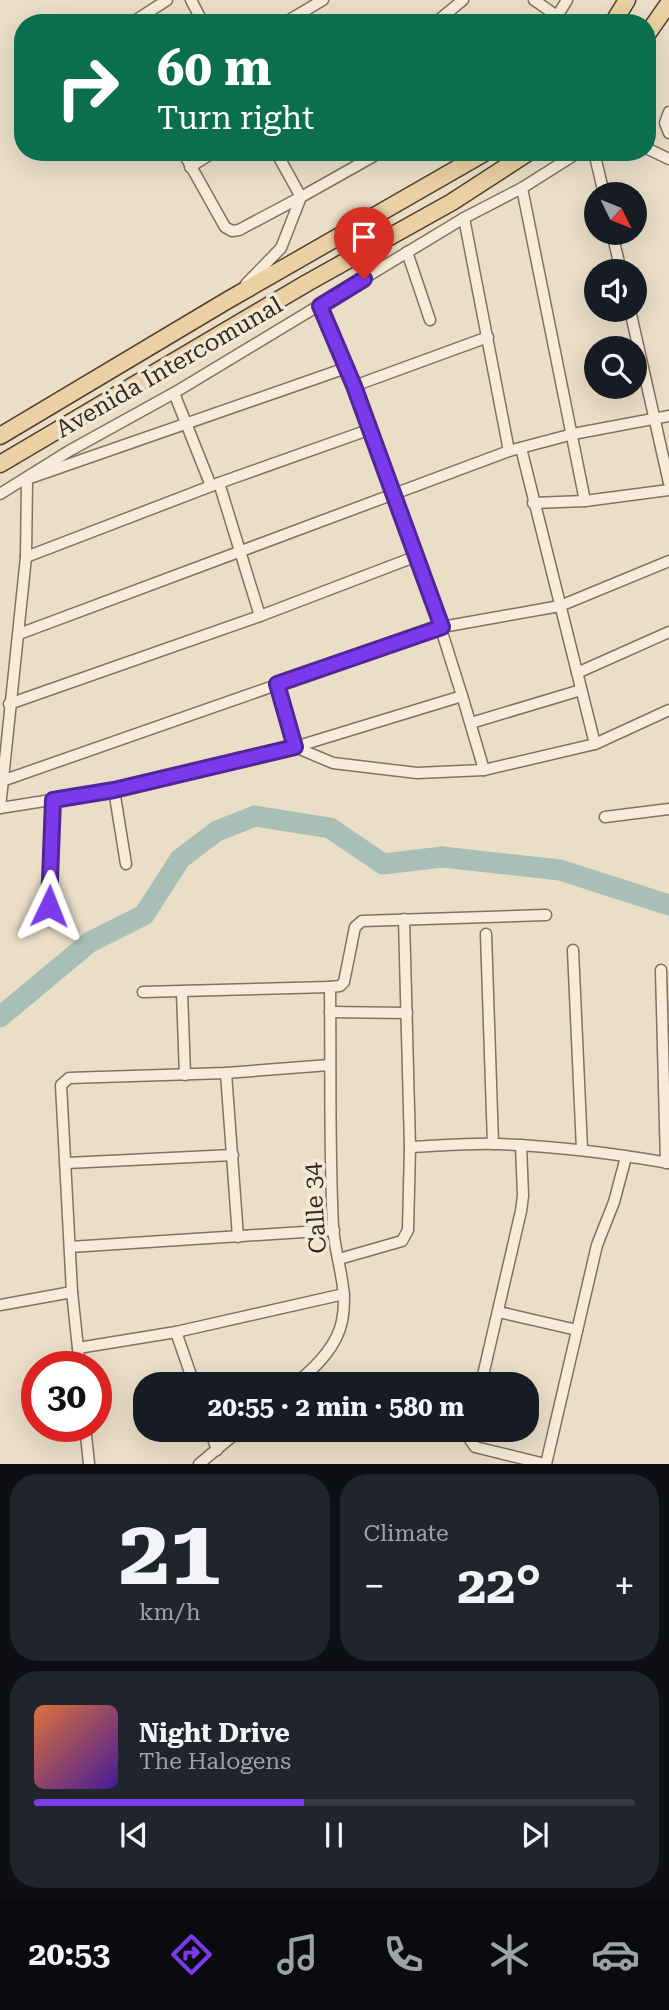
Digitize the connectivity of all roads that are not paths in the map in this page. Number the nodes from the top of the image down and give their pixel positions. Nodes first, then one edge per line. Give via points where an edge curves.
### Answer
1 (167, 0) edge
2 (323, 0) edge
3 (463, 0) edge
4 (534, 0) edge
5 (668, 8) edge
6 (145, 14) edge
7 (299, 14) edge
8 (446, 14) edge
9 (549, 14) edge
10 (656, 23) edge
11 (669, 112) edge
12 (669, 133) edge
13 (187, 161) edge
14 (200, 161) edge
15 (281, 161) edge
16 (365, 161) edge
17 (470, 161) edge
18 (515, 161) edge
19 (565, 161) edge
20 (596, 161) edge
21 (190, 167) junction
22 (601, 182) edge
23 (522, 188) junction
24 (301, 197) junction
25 (464, 218) junction
26 (407, 252) junction
27 (228, 300) junction
28 (320, 306) junction
29 (430, 320) dead end
30 (633, 322) edge
31 (488, 337) junction
32 (346, 368) junction
33 (354, 386) junction
34 (174, 393) junction
35 (669, 416) edge
36 (655, 419) junction
37 (187, 424) junction
38 (371, 429) junction
39 (573, 434) junction
40 (0, 436) edge
41 (521, 448) junction
42 (509, 451) junction
43 (0, 464) edge
44 (27, 479) junction
45 (669, 482) edge
46 (215, 485) junction
47 (669, 490) edge
48 (395, 494) junction
49 (0, 495) edge
50 (585, 501) junction
51 (533, 503) junction
52 (241, 550) junction
53 (417, 556) junction
54 (26, 557) junction
55 (669, 561) edge
56 (559, 606) junction
57 (260, 616) junction
58 (442, 627) junction
59 (669, 632) edge
60 (19, 634) junction
61 (577, 673) junction
62 (277, 684) junction
63 (581, 690) junction
64 (462, 696) junction
65 (9, 704) junction
66 (669, 710) edge
67 (471, 723) junction
68 (595, 744) junction
69 (295, 747) junction
70 (484, 771) junction
71 (2, 781) edge
72 (114, 790) junction
73 (53, 800) junction
74 (0, 808) edge
75 (669, 809) edge
76 (605, 817) dead end
77 (126, 864) dead end
78 (49, 906) dead end
79 (546, 915) dead end
80 (404, 919) junction
81 (486, 934) dead end
82 (573, 950) dead end
83 (661, 970) dead end
84 (330, 987) junction
85 (143, 992) dead end
86 (182, 992) junction
87 (330, 1012) junction
88 (407, 1013) junction
89 (329, 1065) junction
90 (226, 1073) junction
91 (185, 1075) junction
92 (494, 1144) junction
93 (521, 1145) junction
94 (410, 1147) junction
95 (582, 1149) junction
96 (233, 1156) junction
97 (626, 1157) junction
98 (67, 1163) junction
99 (668, 1163) edge
100 (334, 1230) junction
101 (238, 1237) junction
102 (69, 1247) junction
103 (339, 1259) junction
104 (72, 1292) junction
105 (344, 1294) junction
106 (0, 1305) edge
107 (499, 1312) junction
108 (577, 1331) junction
109 (176, 1332) junction
110 (78, 1348) junction
111 (78, 1351) edge
112 (190, 1372) edge
113 (308, 1372) edge
114 (484, 1372) edge
115 (87, 1442) edge
116 (214, 1442) edge
117 (226, 1442) edge
118 (472, 1442) edge
119 (217, 1450) junction
120 (89, 1464) edge
121 (199, 1464) edge
122 (545, 1464) edge

1 - 6 street
2 - 7 street
3 - 8 street
4 - 9 street
5 - 10 main road
11 - 12 street via 665,123
13 - 21 street
14 - 21 street
15 - 24 street
16 - 24 street
17 - 27 main road, Avenida Intercomunal
18 - 43 main road, Avenida Intercomunal
19 - 23 street, Avenida Intercomunal
20 - 22 street
21 - 24 street via 225,227 232,231
23 - 25 street, Avenida Intercomunal
23 - 39 street
24 - 27 street via 281,248
25 - 26 street, Avenida Intercomunal
25 - 31 street
26 - 28 street, Avenida Intercomunal
26 - 29 street
27 - 40 main road, Avenida Intercomunal
28 - 32 street
28 - 34 street, Avenida Intercomunal
30 - 36 street
31 - 33 street
31 - 42 street
32 - 33 street
32 - 37 street
33 - 38 street
34 - 37 street
34 - 44 street, Avenida Intercomunal
35 - 36 street
36 - 39 street
36 - 45 street
37 - 44 street
37 - 46 street
38 - 46 street
38 - 48 street
39 - 41 street
39 - 50 street
41 - 42 street
41 - 51 street
42 - 48 street
44 - 49 street, Avenida Intercomunal
44 - 54 street
46 - 52 street
46 - 54 street
47 - 50 street
48 - 52 street
48 - 53 street
50 - 51 street
51 - 56 street
52 - 57 street
52 - 60 street
53 - 57 street
53 - 58 street
54 - 60 street
55 - 56 street
56 - 58 street
56 - 61 street
57 - 65 street
58 - 62 street
58 - 64 street
59 - 61 street
60 - 65 street
61 - 63 street
62 - 69 street
62 - 71 street
63 - 67 street
63 - 68 street
64 - 67 street
64 - 69 street
65 - 71 street
66 - 68 street
67 - 70 street
68 - 70 street
69 - 70 street via 333,764 417,773
69 - 72 street
71 - 74 street
72 - 73 street
72 - 77 street
73 - 74 street
73 - 78 street
75 - 76 street
79 - 80 street
80 - 84 street via 357,923 344,982
80 - 88 street
81 - 92 street
82 - 95 street
83 - 99 street
84 - 86 street
84 - 87 street, Calle 34
85 - 86 street
86 - 91 street
87 - 88 street
87 - 89 street, Calle 34
88 - 94 street
89 - 90 street
89 - 100 street, Calle 34
90 - 91 street
90 - 96 street
91 - 98 street via 64,1080
92 - 93 street
92 - 94 street
93 - 95 street
93 - 107 street via 523,1196
94 - 103 street via 407,1236
95 - 97 street
96 - 98 street
96 - 101 street
97 - 99 street
97 - 108 street via 597,1245
98 - 102 street
100 - 101 street
100 - 103 street, Calle 34
101 - 102 street
102 - 104 street
103 - 105 street, Calle 34
104 - 106 street
104 - 110 street
105 - 109 street
105 - 113 street, Calle 34 via 334,1343
107 - 108 street
107 - 114 street
108 - 122 street
109 - 110 street
109 - 112 street
110 - 111 street
115 - 120 street
116 - 119 street
117 - 119 street
118 - 122 street via 475,1447
119 - 121 street

